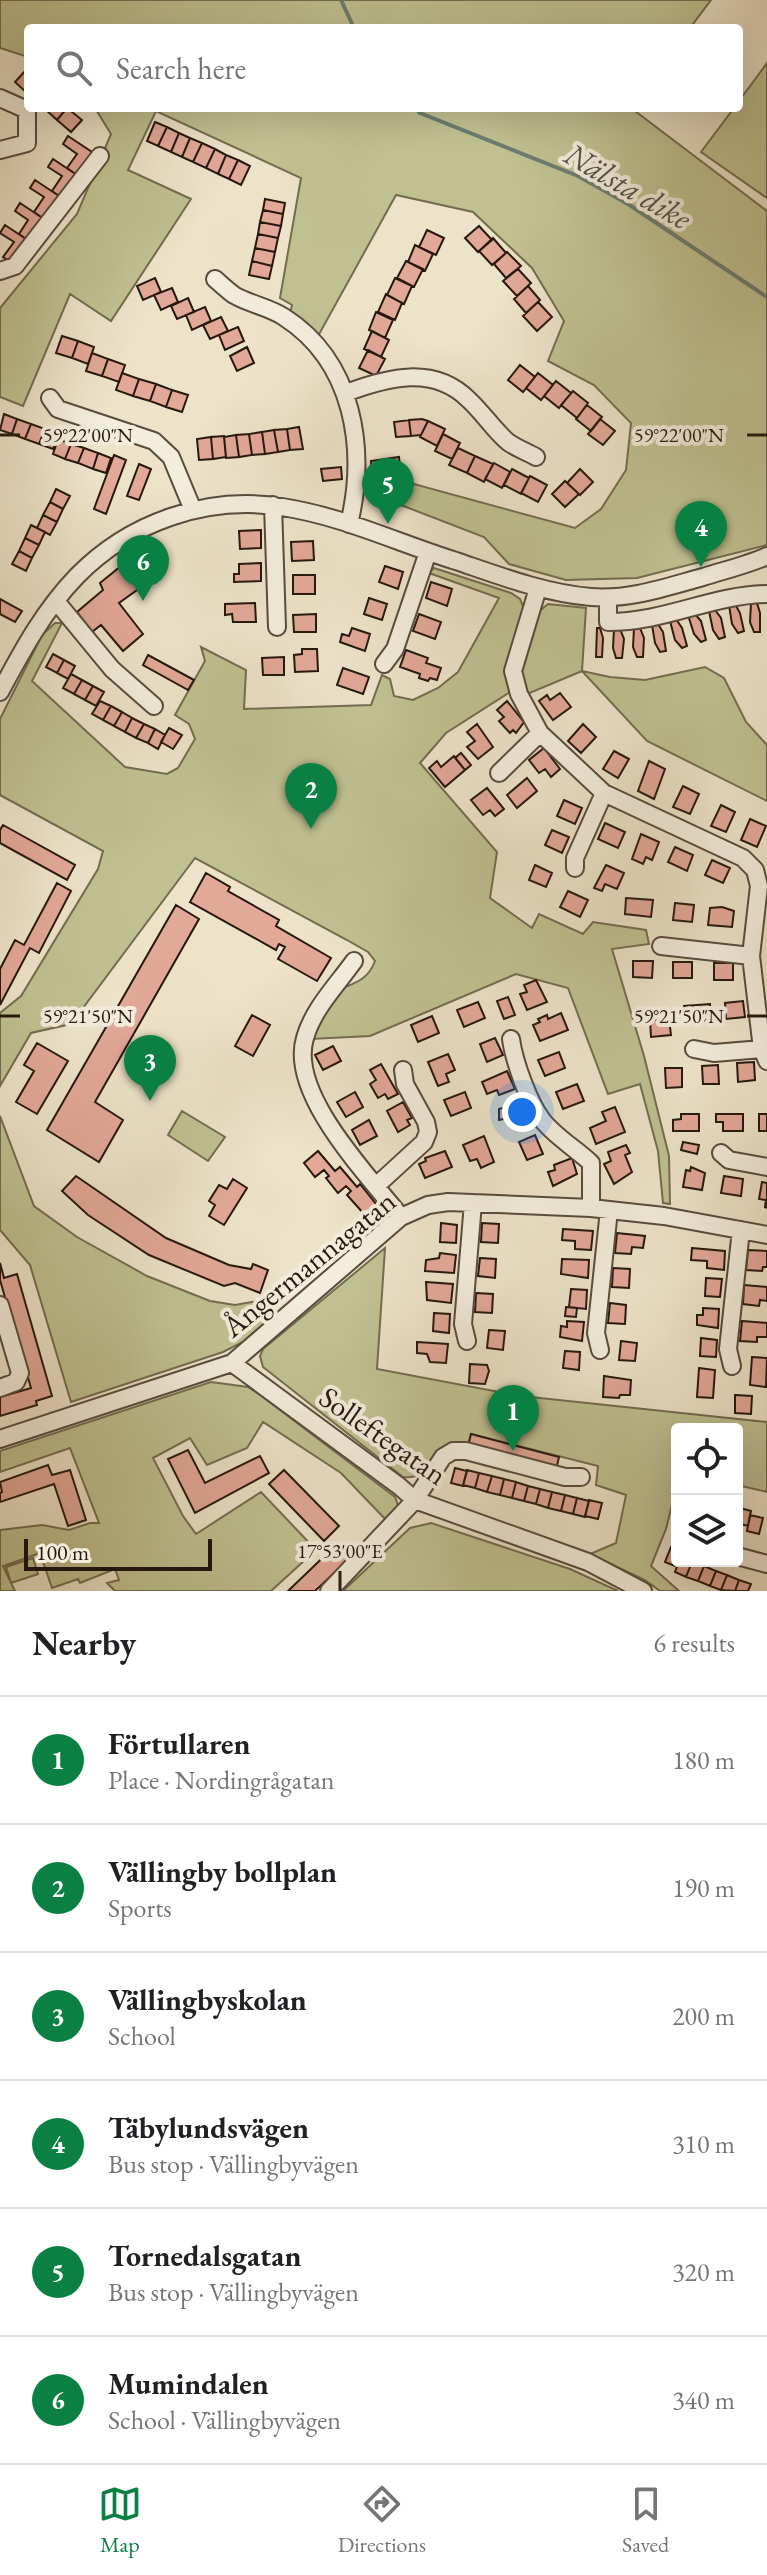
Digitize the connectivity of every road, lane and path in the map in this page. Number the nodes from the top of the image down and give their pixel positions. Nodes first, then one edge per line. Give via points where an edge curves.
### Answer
1 (0, 98) edge
2 (24, 109) edge
3 (27, 112) edge
4 (0, 150) edge
5 (100, 156) dead end
6 (0, 271) edge
7 (215, 279) dead end
8 (346, 393) junction
9 (50, 398) dead end
10 (536, 457) dead end
11 (273, 505) junction
12 (193, 510) junction
13 (349, 524) junction
14 (428, 552) junction
15 (762, 560) edge
16 (538, 588) junction
17 (767, 594) edge
18 (608, 598) junction
19 (56, 601) junction
20 (277, 627) dead end
21 (384, 664) dead end
22 (0, 692) edge
23 (154, 706) dead end
24 (540, 733) junction
25 (499, 773) dead end
26 (604, 793) junction
27 (575, 868) dead end
28 (661, 946) dead end
29 (751, 956) junction
30 (354, 961) dead end
31 (511, 1039) dead end
32 (694, 1049) dead end
33 (764, 1055) edge
34 (403, 1070) dead end
35 (721, 1153) dead end
36 (767, 1167) edge
37 (376, 1186) junction
38 (473, 1203) junction
39 (591, 1208) junction
40 (609, 1210) junction
41 (401, 1217) junction
42 (741, 1230) junction
43 (767, 1235) edge
44 (0, 1305) edge
45 (467, 1341) dead end
46 (600, 1350) dead end
47 (232, 1363) junction
48 (732, 1366) dead end
49 (0, 1388) edge
50 (0, 1439) edge
51 (581, 1477) dead end
52 (415, 1500) junction
53 (743, 1558) edge
54 (767, 1564) edge
55 (329, 1591) edge
56 (643, 1591) edge

1 - 2 street
3 - 4 street via 27,143
5 - 6 street via 15,266
7 - 8 street via 234,295 283,316 311,339
8 - 10 street via 422,376 448,383 508,442
8 - 13 street via 353,413 357,468
9 - 12 street via 58,409 154,441 171,457
11 - 12 street
11 - 13 street
11 - 20 street
12 - 19 street via 158,520 110,548
13 - 14 street
14 - 16 street
14 - 21 street via 395,649
15 - 18 street via 643,594
16 - 18 street
16 - 24 street via 513,671
17 - 18 street via 730,597 632,622 608,622
19 - 22 street
19 - 23 street via 112,669
24 - 25 street
24 - 26 street
26 - 27 street
26 - 29 street via 743,858 755,870 759,886
28 - 29 street
29 - 33 street
30 - 37 street via 304,1039 304,1074 333,1133
31 - 39 street via 543,1120 591,1163
32 - 33 street
34 - 37 street via 428,1132 424,1142
35 - 36 street via 729,1160
37 - 41 street
38 - 39 street, Ångermannagatan
38 - 41 street, Ångermannagatan via 428,1205
38 - 45 street via 463,1324
39 - 40 street, Ångermannagatan
40 - 42 street, Ångermannagatan
40 - 46 street via 596,1333
41 - 47 street, Ångermannagatan
42 - 43 street, Ångermannagatan
42 - 48 street via 728,1349
44 - 49 street via 20,1373 16,1382
47 - 50 street, Ångermannagatan
47 - 52 street, Solleftegatan
51 - 52 street via 453,1451 443,1457
52 - 55 street
52 - 56 street, Solleftegatan via 588,1562
53 - 54 street

